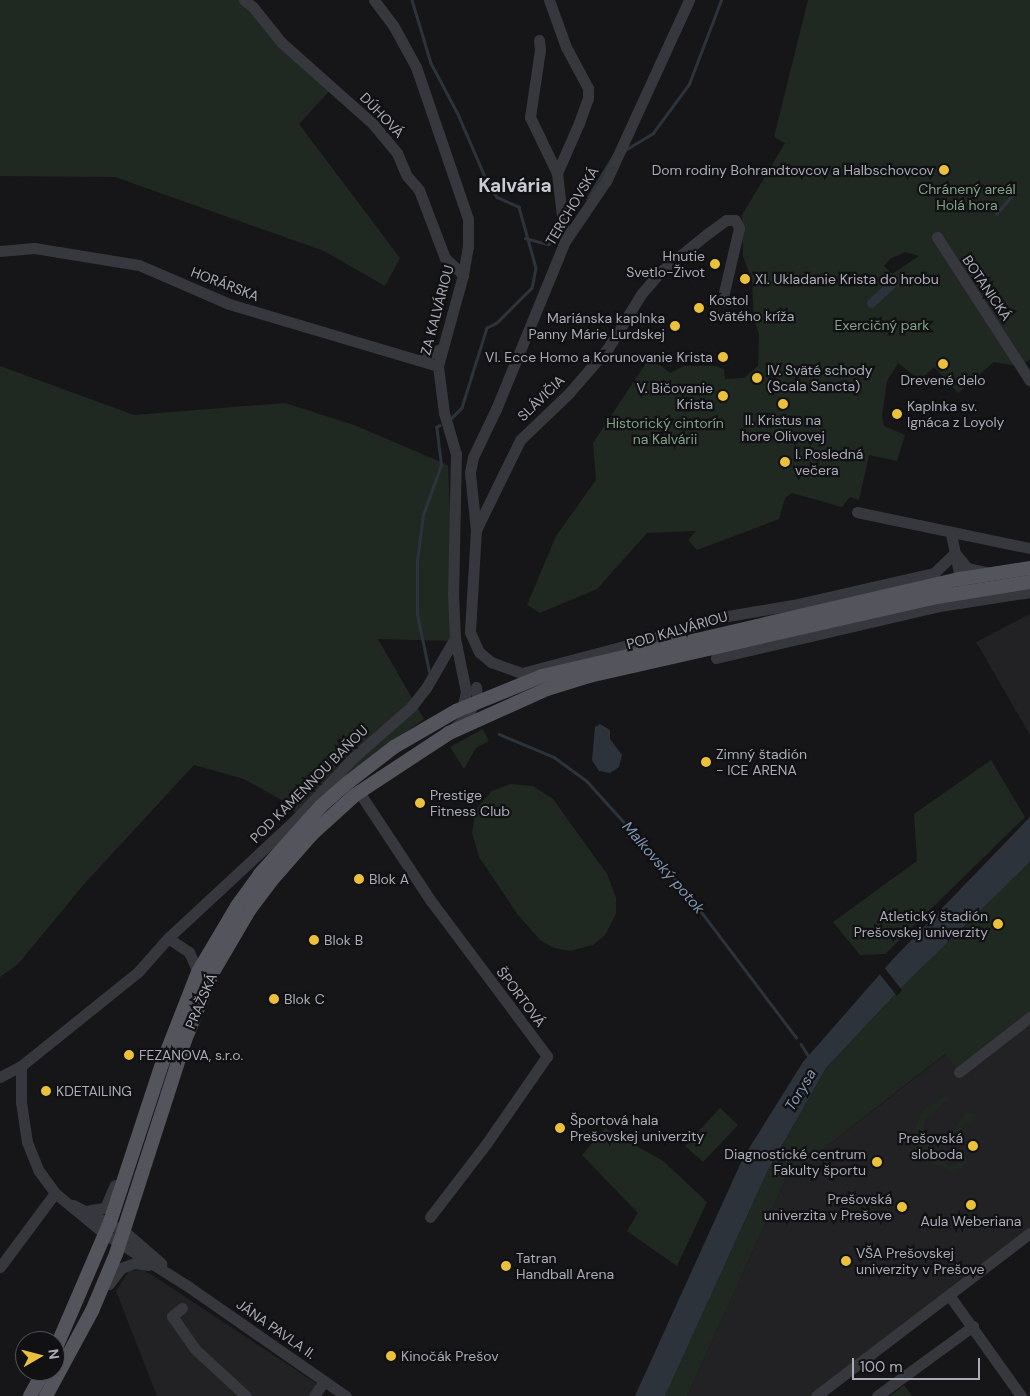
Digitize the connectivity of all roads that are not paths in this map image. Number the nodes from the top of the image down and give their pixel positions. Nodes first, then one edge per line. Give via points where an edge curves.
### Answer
1 (244, 0) edge
2 (374, 0) edge
3 (550, 0) edge
4 (688, 0) edge
5 (539, 40) dead end
6 (557, 172) junction
7 (564, 234) junction
8 (937, 237) dead end
9 (0, 251) edge
10 (463, 275) junction
11 (722, 301) dead end
12 (440, 349) dead end
13 (418, 360) junction
14 (438, 366) junction
15 (1030, 381) edge
16 (456, 454) junction
17 (473, 457) junction
18 (857, 512) dead end
19 (476, 530) junction
20 (951, 534) junction
21 (1030, 548) edge
22 (955, 553) junction
23 (1030, 568) edge
24 (992, 572) junction
25 (1030, 582) edge
26 (962, 585) junction
27 (1030, 592) edge
28 (470, 632) junction
29 (455, 638) junction
30 (716, 658) dead end
31 (444, 659) junction
32 (463, 672) junction
33 (472, 694) junction
34 (496, 710) junction
35 (449, 733) junction
36 (359, 792) junction
37 (168, 938) junction
38 (212, 948) junction
39 (189, 952) junction
40 (198, 972) junction
41 (1030, 1017) edge
42 (21, 1066) junction
43 (959, 1072) dead end
44 (0, 1078) edge
45 (145, 1114) junction
46 (55, 1193) junction
47 (66, 1202) junction
48 (132, 1209) junction
49 (88, 1210) junction
50 (430, 1217) dead end
51 (108, 1228) junction
52 (1030, 1233) edge
53 (122, 1238) junction
54 (136, 1240) junction
55 (154, 1266) junction
56 (0, 1267) edge
57 (189, 1287) junction
58 (949, 1295) junction
59 (182, 1308) dead end
60 (92, 1311) junction
61 (973, 1326) junction
62 (63, 1331) edge
63 (38, 1381) edge
64 (324, 1381) junction
65 (30, 1396) edge
66 (46, 1396) edge
67 (246, 1396) edge
68 (314, 1396) edge
69 (346, 1396) edge
70 (816, 1396) edge
71 (877, 1396) edge
72 (1021, 1396) edge

1 - 10 street, DÚHOVÁ via 280,42 372,123 397,153 419,190 445,258
2 - 10 street, ZA KALVÁRIOU via 394,25 416,67 438,136 460,189 468,220
3 - 6 street via 566,47 588,88 579,123
4 - 7 street, TERCHOVSKÁ via 597,198
5 - 6 street via 530,117
6 - 7 street
7 - 17 street, TERCHOVSKÁ via 496,409
8 - 15 street, BOTANICKÁ
9 - 13 street, HORÁRSKA via 34,248 139,265 229,304
10 - 14 street, ZA KALVÁRIOU
11 - 19 street, SLÁVIČIA via 739,228 735,220 726,220 706,234 660,272 642,293 608,348 570,393 520,440
12 - 13 street
13 - 14 street, HORÁRSKA
14 - 16 street, ZA KALVÁRIOU via 444,412
16 - 17 street
16 - 29 street, ZA KALVÁRIOU
17 - 19 street, TERCHOVSKÁ via 470,473
18 - 20 street
19 - 28 street, SLÁVIČIA
20 - 21 street
20 - 22 street
22 - 24 street via 967,568
22 - 26 street
22 - 28 street, POD KALVÁRIOU via 934,573 710,619 678,632 522,673 491,662 479,652
23 - 24 main road, POD KALVÁRIOU
24 - 26 main road, POD KALVÁRIOU
25 - 26 main road, POD KALVÁRIOU
26 - 33 main road, POD KALVÁRIOU via 585,664 503,690
26 - 34 main road, POD KALVÁRIOU via 589,676
27 - 30 street via 953,603
28 - 29 street
29 - 31 street, POD KAMENNOU BAŇOU
29 - 32 street, ZA KALVÁRIOU
31 - 32 street via 455,660
31 - 37 street, POD KAMENNOU BAŇOU via 411,707 354,757 293,822
32 - 33 street, ZA KALVÁRIOU
33 - 34 street
33 - 35 street via 465,719
33 - 38 main road, PRAŽSKÁ via 456,710 394,747 321,806 260,874
34 - 35 main road, PRAŽSKÁ
35 - 36 main road, PRAŽSKÁ
36 - 48 main road, PRAŽSKÁ via 312,834 271,881 217,965 185,1040
36 - 50 street, ŠPORTOVÁ via 431,901 547,1056
37 - 39 street
37 - 42 street, POD KAMENNOU BAŇOU via 138,972
38 - 39 street
38 - 40 main road, PRAŽSKÁ
39 - 40 street
40 - 45 main road, PRAŽSKÁ
41 - 43 street
42 - 44 street, POD KAMENNOU BAŇOU
42 - 46 street via 21,1102 27,1142 39,1171
45 - 49 street, PRAŽSKÁ via 107,1205 100,1211
45 - 51 main road, PRAŽSKÁ
46 - 47 street
46 - 56 street
47 - 49 street
47 - 51 street
48 - 53 main road, PRAŽSKÁ
48 - 54 street via 131,1223
49 - 51 street
51 - 53 street
51 - 62 main road, PRAŽSKÁ
52 - 58 street
53 - 54 street, JÁNA PAVLA II.
53 - 55 street, JÁNA PAVLA II.
53 - 60 main road, PRAŽSKÁ
54 - 57 street, JÁNA PAVLA II.
55 - 57 street, JÁNA PAVLA II.
55 - 60 street via 135,1263 121,1268
57 - 64 street, JÁNA PAVLA II.
58 - 61 street
58 - 70 street
59 - 67 street via 172,1316 195,1349
60 - 66 main road, PRAŽSKÁ
61 - 71 street
61 - 72 street
63 - 65 main road
64 - 68 street
64 - 69 street, JÁNA PAVLA II.

